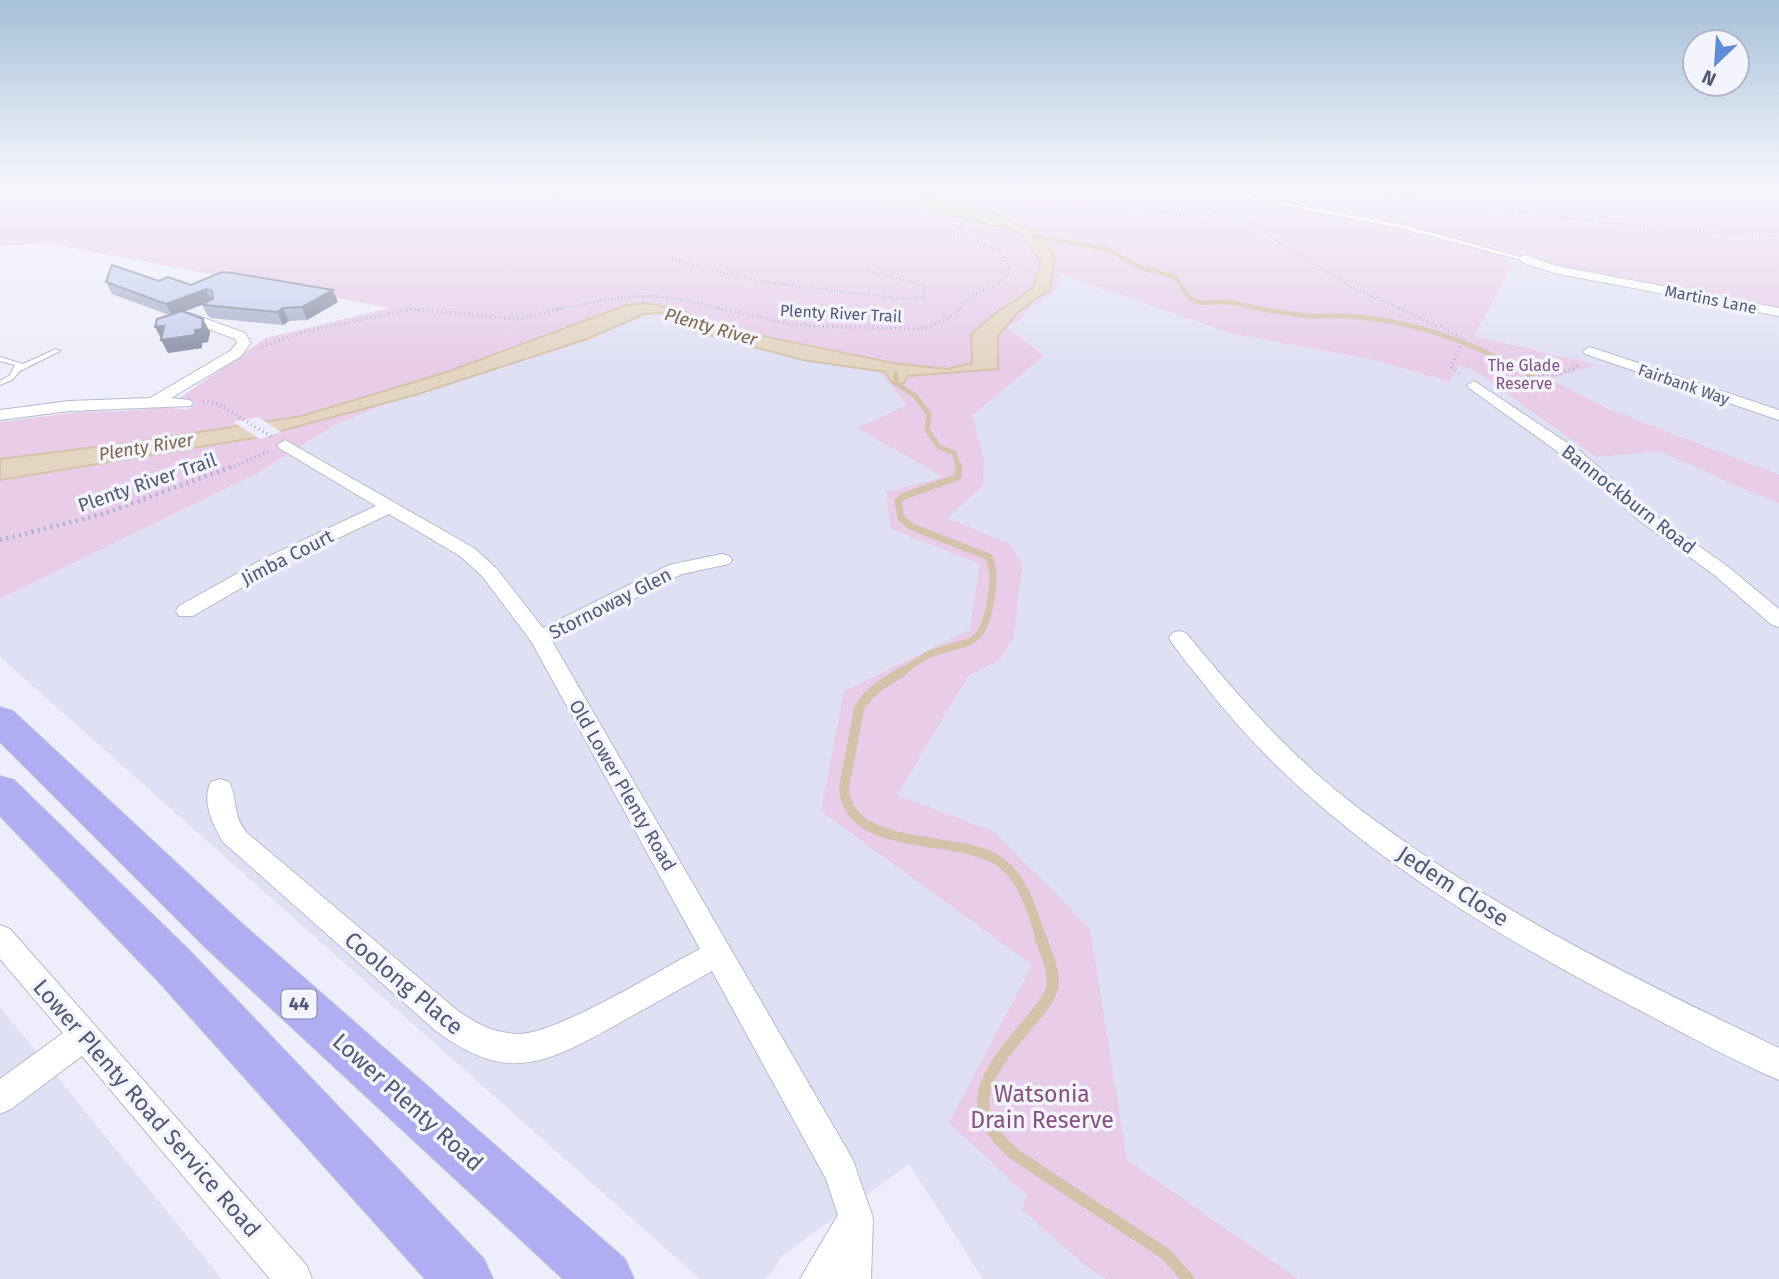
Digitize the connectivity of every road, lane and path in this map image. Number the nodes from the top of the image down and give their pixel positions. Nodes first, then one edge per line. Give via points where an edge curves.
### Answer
1 (990, 247) edge
2 (1286, 247) edge
3 (1478, 247) edge
4 (669, 258) dead end
5 (1525, 259) joint
6 (865, 270) dead end
7 (211, 308) edge
8 (1779, 312) edge
9 (190, 317) junction
10 (176, 322) edge
11 (260, 348) dead end
12 (56, 351) dead end
13 (1597, 354) joint
14 (0, 359) edge
15 (18, 369) junction
16 (1526, 378) dead end
17 (0, 383) edge
18 (1474, 385) joint
19 (153, 402) junction
20 (193, 402) joint
21 (0, 415) edge
22 (1779, 415) edge
23 (278, 440) junction
24 (389, 507) junction
25 (0, 540) edge
26 (722, 560) dead end
27 (186, 611) dead end
28 (1779, 620) edge
29 (540, 638) junction
30 (1179, 638) dead end
31 (0, 720) edge
32 (220, 789) dead end
33 (0, 791) edge
34 (0, 938) edge
35 (719, 953) junction
36 (85, 1036) junction
37 (1779, 1063) edge
38 (0, 1098) edge
39 (856, 1218) junction
40 (293, 1279) edge
41 (464, 1279) edge
42 (605, 1279) edge
43 (818, 1279) edge
44 (853, 1279) edge

1 - 11 path, Plenty River Trail via 998,249 1009,273 970,298 951,317 928,328 793,324 645,294 519,318 411,309 303,332
2 - 18 path via 1352,287 1464,338 1451,366
3 - 5 lane, Martins Lane
4 - 6 path via 763,282 904,299 924,297 924,287 916,281
5 - 8 street, Martins Lane via 1554,269
7 - 9 street
9 - 10 street
9 - 19 street via 240,336 244,344
12 - 15 lane
13 - 16 path via 1559,374
13 - 22 street, Fairbank Way
14 - 15 lane via 19,364
15 - 17 lane
18 - 28 street, Bannockburn Road via 1575,456
19 - 20 street
19 - 21 street
20 - 23 path via 218,404
23 - 24 street, Old Lower Plenty Road
23 - 25 path, Plenty River Trail via 158,496
24 - 27 street, Jimba Court via 270,563
24 - 29 street, Old Lower Plenty Road via 489,572
26 - 29 street, Stornoway Glen via 677,569
29 - 35 street, Old Lower Plenty Road
30 - 37 street, Jedem Close via 1227,700 1273,747 1380,837 1509,923 1671,1012
31 - 42 main road, Lower Plenty Road / 44 via 222,934
32 - 35 street, Coolong Place via 225,825 237,841 447,1021 484,1044 518,1049 555,1042
33 - 41 main road via 173,965
34 - 36 street, Lower Plenty Road Service Road
35 - 39 street, Old Lower Plenty Road via 833,1155
36 - 38 street
36 - 40 street, Lower Plenty Road Service Road
39 - 43 street
39 - 44 street, Old Lower Plenty Road

